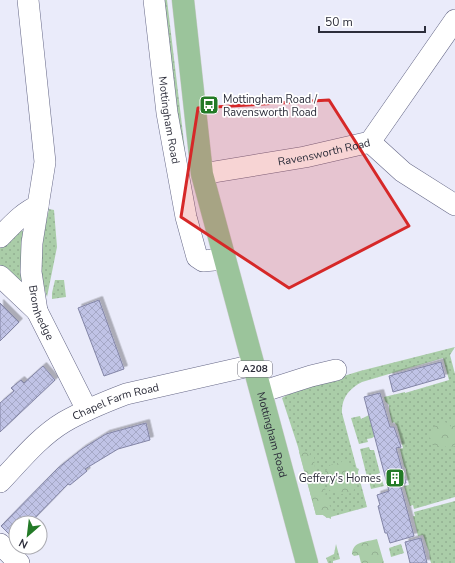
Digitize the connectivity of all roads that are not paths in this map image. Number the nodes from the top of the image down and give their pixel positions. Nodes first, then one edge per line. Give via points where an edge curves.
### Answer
1 (28, 0) edge
2 (154, 0) edge
3 (183, 0) edge
4 (455, 20) edge
5 (370, 142) junction
6 (202, 174) junction
7 (455, 205) edge
8 (38, 206) junction
9 (0, 237) edge
10 (225, 259) junction
11 (0, 276) edge
12 (37, 311) junction
13 (254, 365) junction
14 (336, 370) dead end
15 (261, 392) junction
16 (87, 410) junction
17 (0, 482) edge
18 (0, 544) edge
19 (19, 563) edge
20 (307, 563) edge

1 - 8 street, Bromhedge via 45,162
2 - 10 street, Mottingham Road via 167,113 186,218 197,257 204,261
3 - 6 main road, Mottingham Road / A208
4 - 5 street, Ravensworth Road
5 - 6 street, Ravensworth Road via 305,157
5 - 7 street via 403,172
6 - 10 main road, Mottingham Road / A208
8 - 9 street via 19,218
8 - 12 street, Bromhedge via 31,260
10 - 13 main road, Mottingham Road / A208
11 - 12 street
12 - 16 street, Bromhedge
13 - 15 main road, Mottingham Road / A208
13 - 16 street, Chapel Farm Road via 126,394
14 - 15 street
15 - 20 main road, Mottingham Road / A208
16 - 17 street, Chapel Farm Road via 44,437
18 - 19 street

